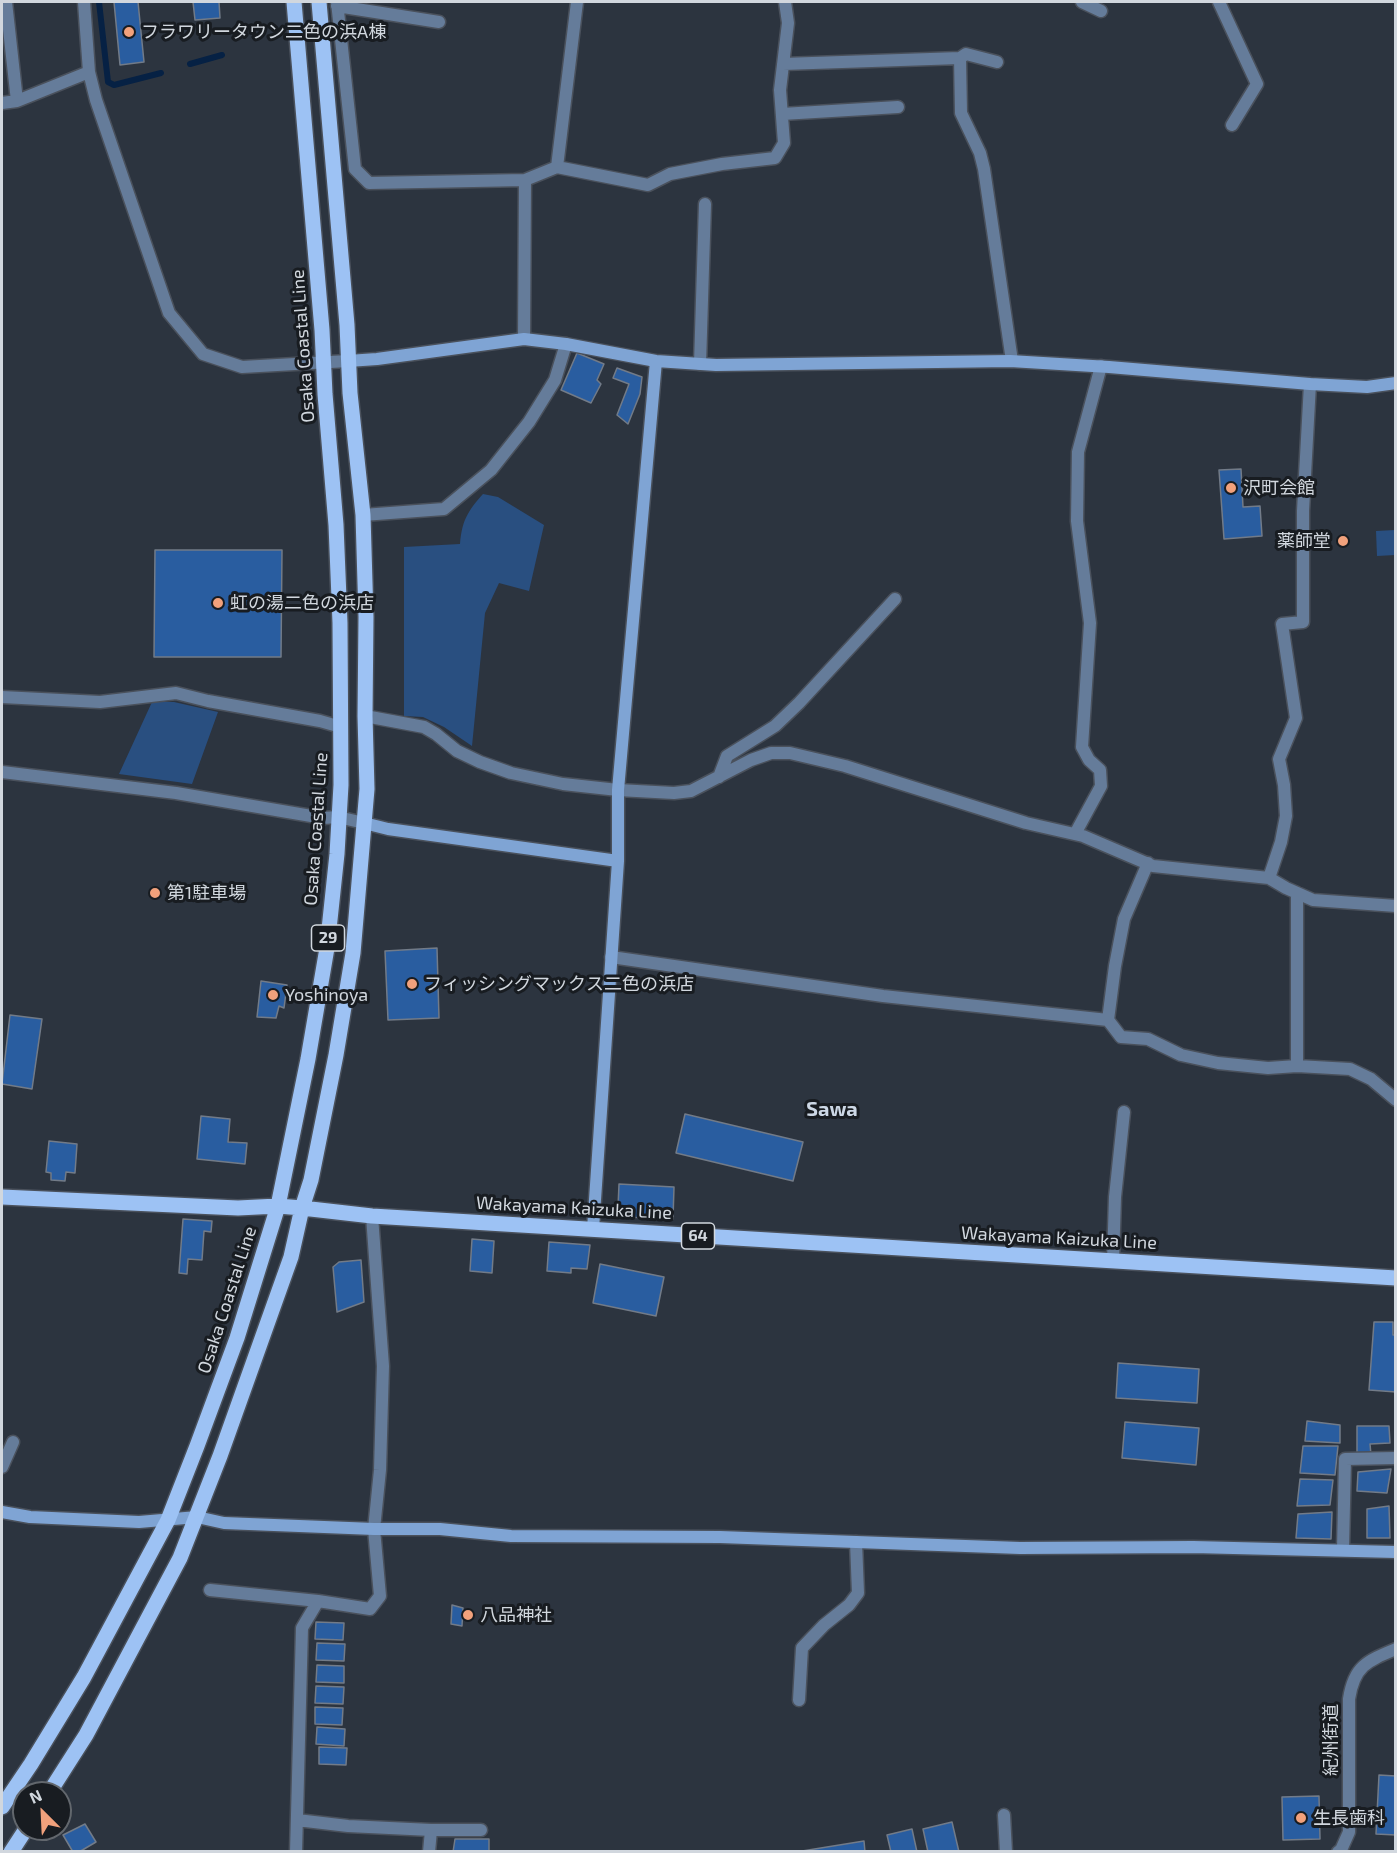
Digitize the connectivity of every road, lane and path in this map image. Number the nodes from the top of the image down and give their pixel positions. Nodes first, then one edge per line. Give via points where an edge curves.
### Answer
1 (6, 2) edge
2 (84, 2) edge
3 (294, 2) edge
4 (319, 2) edge
5 (578, 2) edge
6 (785, 2) edge
7 (1082, 2) edge
8 (1219, 2) edge
9 (337, 4) edge
10 (1101, 11) dead end
11 (439, 22) dead end
12 (960, 58) junction
13 (997, 62) dead end
14 (783, 64) junction
15 (89, 72) junction
16 (16, 101) junction
17 (2, 103) edge
18 (898, 107) dead end
19 (782, 114) junction
20 (1232, 125) dead end
21 (557, 167) junction
22 (525, 180) junction
23 (705, 204) dead end
24 (524, 339) junction
25 (566, 344) junction
26 (348, 361) junction
27 (656, 361) junction
28 (1012, 361) junction
29 (323, 362) junction
30 (700, 364) junction
31 (1101, 366) junction
32 (1395, 383) edge
33 (1310, 384) junction
34 (363, 515) junction
35 (895, 599) dead end
36 (2, 698) edge
37 (365, 716) junction
38 (341, 727) junction
39 (2, 772) edge
40 (719, 777) junction
41 (618, 790) junction
42 (338, 817) junction
43 (364, 823) junction
44 (1075, 834) junction
45 (618, 861) junction
46 (1148, 863) junction
47 (1269, 878) junction
48 (1297, 893) junction
49 (1395, 906) edge
50 (611, 957) junction
51 (1108, 1020) junction
52 (1297, 1066) junction
53 (1395, 1100) edge
54 (1124, 1112) dead end
55 (2, 1197) edge
56 (278, 1206) junction
57 (302, 1208) junction
58 (372, 1216) junction
59 (593, 1229) junction
60 (1113, 1261) junction
61 (1395, 1278) edge
62 (13, 1442) dead end
63 (1395, 1458) edge
64 (2, 1467) edge
65 (2, 1512) edge
66 (197, 1517) junction
67 (168, 1520) junction
68 (374, 1529) junction
69 (856, 1542) junction
70 (1343, 1550) junction
71 (1395, 1552) edge
72 (210, 1590) dead end
73 (318, 1601) junction
74 (1395, 1649) edge
75 (799, 1700) dead end
76 (57, 1781) edge
77 (2, 1807) edge
78 (1004, 1815) dead end
79 (297, 1820) junction
80 (431, 1830) junction
81 (481, 1830) dead end
82 (296, 1851) edge
83 (429, 1851) edge
84 (1006, 1851) edge
85 (1338, 1851) edge

1 - 16 street
2 - 15 street
3 - 29 main road, Osaka Coastal Line / 29
4 - 26 main road, 29
5 - 21 street
6 - 14 street via 788,23
7 - 10 street
8 - 20 street via 1257,84
9 - 11 street
9 - 22 street via 354,169 369,183
12 - 13 street via 966,54
12 - 14 street
12 - 28 street via 961,113 984,169
14 - 19 street
15 - 16 street
15 - 29 street via 169,313 203,354 242,367
16 - 17 street
18 - 19 street
19 - 21 street via 784,143 775,158 670,174 648,185
21 - 22 street
22 - 24 street
23 - 30 street
24 - 25 street
24 - 26 street
25 - 27 street
25 - 34 street via 555,380 491,470 444,509
26 - 29 street
26 - 34 main road, 29
27 - 30 street
27 - 41 street
28 - 30 street
28 - 31 street
29 - 38 main road, Osaka Coastal Line / 29 via 336,525
31 - 33 street
31 - 44 street via 1078,452 1077,520 1090,623 1082,747 1100,770 1101,786
32 - 33 street via 1367,387
33 - 47 street via 1303,511 1303,622 1282,624 1296,718 1279,759 1286,816
34 - 37 main road, 29
35 - 40 street via 799,704 775,726 727,756
36 - 38 street via 100,702 176,693
37 - 41 street via 424,727 457,751 511,773
37 - 43 main road, 29
38 - 42 main road, Osaka Coastal Line / 29
39 - 42 street via 176,792 323,818
40 - 41 street via 691,791
40 - 44 street via 771,753 790,753
41 - 45 street
42 - 43 street
42 - 56 main road, Osaka Coastal Line / 29 via 327,948
43 - 45 street
43 - 57 main road, 29 via 351,964 311,1180
44 - 46 street
45 - 50 street
46 - 47 street
46 - 51 street via 1124,919
47 - 48 street
48 - 49 street via 1313,900
48 - 52 street
50 - 51 street via 883,996
50 - 59 street
51 - 52 street via 1121,1037 1148,1039 1201,1060 1268,1068
52 - 53 street via 1350,1069 1371,1079
54 - 60 street
55 - 56 main road, Wakayama Kaizuka Line / 64 via 238,1208
56 - 57 main road, Wakayama Kaizuka Line / 64
56 - 67 main road, Osaka Coastal Line / 29 via 237,1338
57 - 58 main road, Wakayama Kaizuka Line / 64
57 - 66 main road, 29 via 291,1257
58 - 59 main road, Wakayama Kaizuka Line / 64
58 - 68 street via 383,1366
59 - 60 main road, Wakayama Kaizuka Line / 64
60 - 61 main road, Wakayama Kaizuka Line / 64
62 - 64 street
63 - 70 street via 1345,1459
65 - 67 street via 139,1522
66 - 67 street
66 - 68 street via 224,1523
66 - 76 main road, 29 via 180,1558 86,1736
67 - 77 main road, Osaka Coastal Line / 29 via 84,1677
68 - 69 street via 440,1529 512,1536
68 - 73 street via 380,1596 370,1609
69 - 70 street via 1020,1548
69 - 75 street via 858,1593 802,1648
70 - 71 street
72 - 73 street
73 - 79 street via 302,1628
74 - 85 street, 紀州街道 via 1369,1661 1351,1681 1349,1832
78 - 84 street
79 - 80 street
79 - 82 street
80 - 81 street
80 - 83 street

